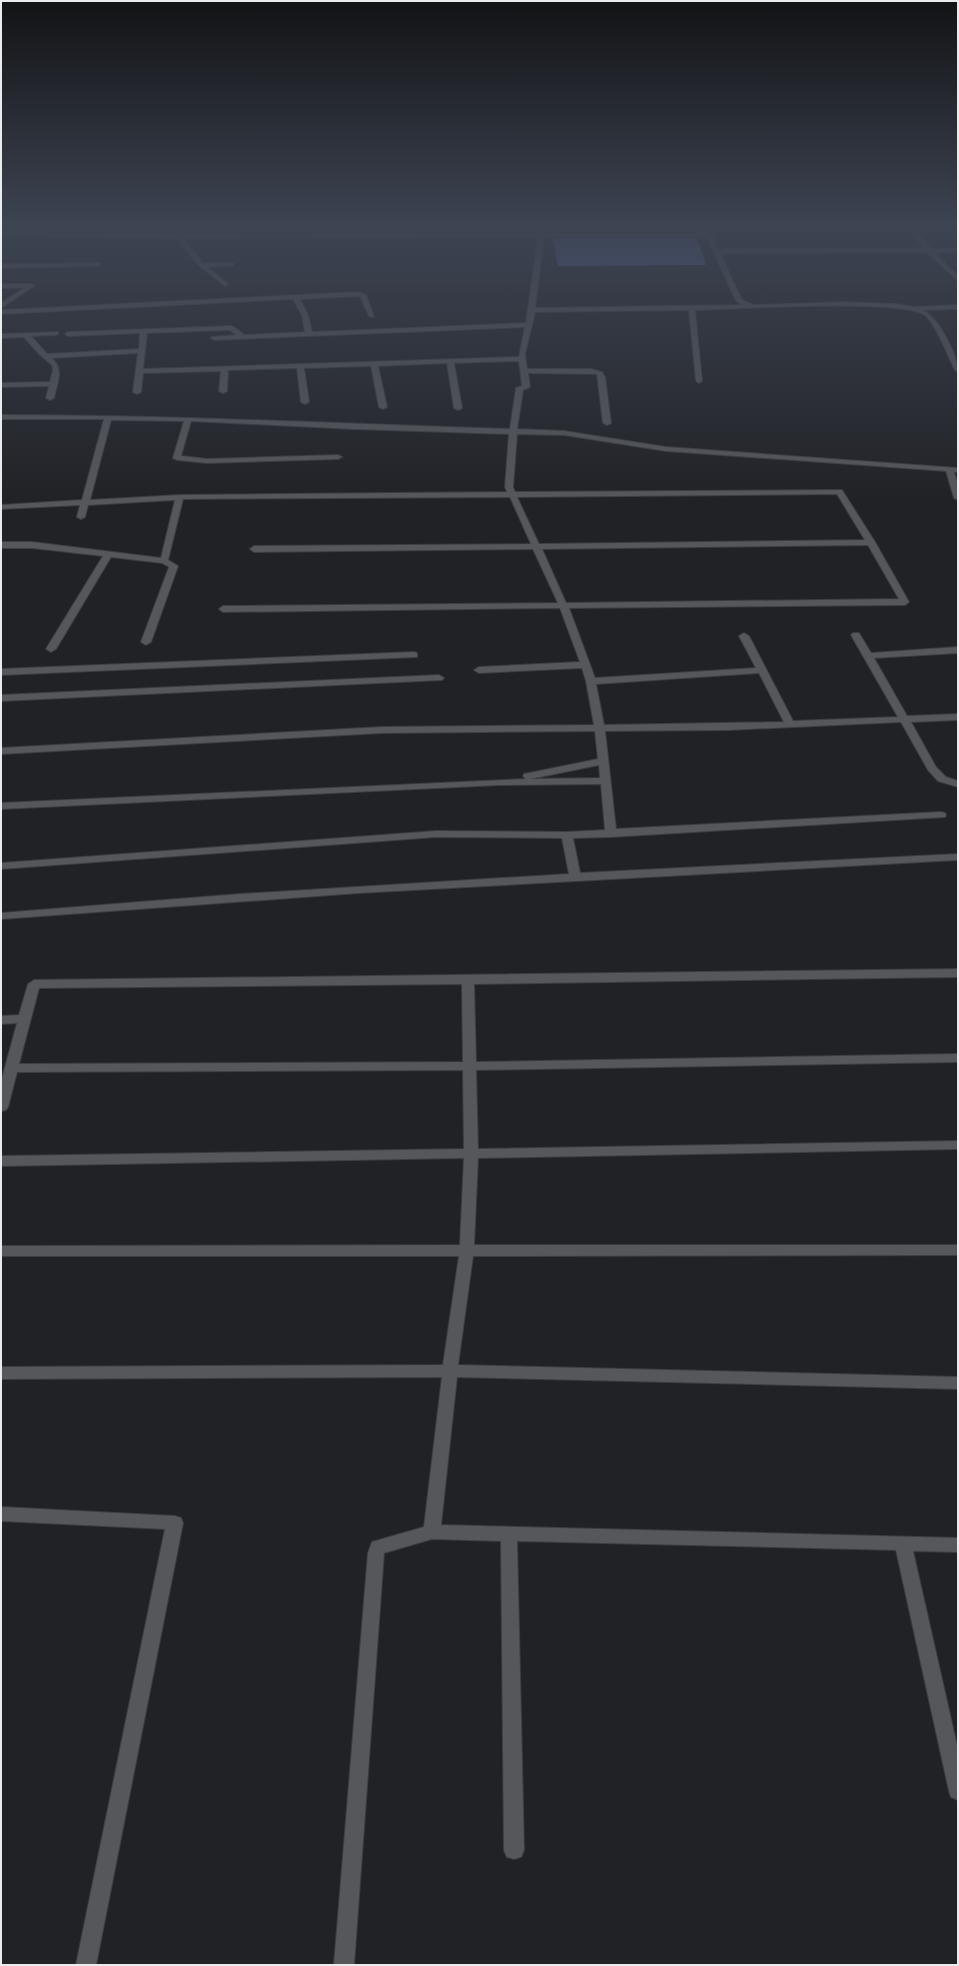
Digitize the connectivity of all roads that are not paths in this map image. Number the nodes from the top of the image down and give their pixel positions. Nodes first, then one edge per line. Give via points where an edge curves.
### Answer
1 (306, 318) edge
2 (530, 318) edge
3 (693, 318) edge
4 (930, 318) edge
5 (528, 325) junction
6 (144, 331) junction
7 (56, 333) dead end
8 (68, 334) dead end
9 (26, 335) junction
10 (309, 335) junction
11 (1, 336) edge
12 (242, 337) junction
13 (214, 338) dead end
14 (142, 351) junction
15 (47, 356) junction
16 (523, 359) junction
17 (450, 361) junction
18 (374, 364) junction
19 (300, 366) junction
20 (225, 368) junction
21 (958, 370) edge
22 (140, 371) junction
23 (524, 371) junction
24 (699, 381) dead end
25 (53, 384) junction
26 (1, 385) edge
27 (223, 391) dead end
28 (137, 392) dead end
29 (50, 398) dead end
30 (305, 402) dead end
31 (382, 406) dead end
32 (458, 408) dead end
33 (1, 417) edge
34 (108, 417) junction
35 (188, 419) junction
36 (607, 423) dead end
37 (513, 431) junction
38 (338, 457) dead end
39 (949, 469) junction
40 (958, 470) edge
41 (513, 496) junction
42 (180, 497) junction
43 (958, 498) edge
44 (84, 502) junction
45 (1, 507) edge
46 (81, 517) dead end
47 (871, 542) junction
48 (1, 545) edge
49 (537, 547) junction
50 (254, 549) dead end
51 (110, 554) junction
52 (164, 561) junction
53 (562, 604) junction
54 (223, 609) dead end
55 (856, 635) dead end
56 (744, 636) dead end
57 (146, 642) dead end
58 (51, 649) dead end
59 (958, 650) edge
60 (414, 655) dead end
61 (868, 656) junction
62 (586, 665) junction
63 (479, 670) dead end
64 (763, 670) junction
65 (1, 672) edge
66 (439, 678) dead end
67 (591, 681) junction
68 (1, 698) edge
69 (958, 717) edge
70 (903, 720) junction
71 (790, 724) junction
72 (600, 729) junction
73 (1, 751) edge
74 (604, 761) junction
75 (606, 781) junction
76 (500, 782) junction
77 (958, 784) edge
78 (1, 806) edge
79 (941, 815) dead end
80 (611, 834) junction
81 (567, 835) junction
82 (958, 857) edge
83 (1, 866) edge
84 (575, 876) junction
85 (1, 916) edge
86 (958, 973) edge
87 (468, 980) junction
88 (24, 1019) junction
89 (1, 1020) edge
90 (958, 1058) edge
91 (470, 1066) junction
92 (11, 1068) junction
93 (1, 1107) edge
94 (958, 1145) edge
95 (471, 1154) junction
96 (1, 1161) edge
97 (467, 1250) junction
98 (958, 1250) edge
99 (1, 1251) edge
100 (450, 1371) junction
101 (1, 1373) edge
102 (958, 1383) edge
103 (1, 1514) edge
104 (432, 1532) junction
105 (509, 1533) junction
106 (903, 1544) junction
107 (958, 1545) edge
108 (958, 1791) edge
109 (514, 1850) dead end
110 (86, 1965) edge
111 (344, 1965) edge

1 - 10 street
2 - 5 street
3 - 24 street
4 - 21 street
5 - 10 street
5 - 16 street
6 - 8 street
6 - 12 street via 231,328
6 - 14 street
7 - 9 street
9 - 11 street
9 - 15 street via 41,353
10 - 12 street
12 - 13 street
14 - 15 street
14 - 22 street
15 - 25 street via 55,364
16 - 17 street
16 - 23 street
17 - 18 street
17 - 32 street
18 - 19 street
18 - 31 street
19 - 20 street
19 - 30 street
20 - 22 street
20 - 27 street
22 - 28 street
23 - 36 street via 600,373
23 - 37 street via 526,387 520,388
25 - 26 street
25 - 29 street
33 - 34 street
34 - 35 street
34 - 44 street
35 - 37 street
35 - 38 street via 177,458 206,461
37 - 39 street via 564,434 666,449
37 - 41 street via 509,488
39 - 40 street
39 - 43 street
41 - 42 street
41 - 47 street via 839,492
41 - 49 street
42 - 44 street
42 - 52 street
44 - 45 street
44 - 46 street
47 - 49 street
47 - 53 street via 905,602
48 - 51 street via 32,545
49 - 50 street
49 - 53 street
51 - 52 street
51 - 58 street
52 - 57 street via 174,566
53 - 54 street
53 - 62 street
55 - 61 street
56 - 64 street
59 - 61 street
60 - 65 street
61 - 70 street
62 - 63 street
62 - 67 street
64 - 67 street
64 - 71 street
66 - 68 street
67 - 72 street
69 - 70 street
70 - 71 street
70 - 77 street via 932,768 942,779
71 - 72 street
72 - 73 street via 382,730
72 - 74 street
74 - 75 street
74 - 76 street
75 - 76 street
75 - 80 street
76 - 78 street
79 - 80 street
80 - 81 street
81 - 83 street via 436,834
81 - 84 street
82 - 84 street
84 - 85 street
86 - 87 street
87 - 88 street via 34,984
87 - 91 street
88 - 89 street
88 - 92 street
90 - 91 street
91 - 92 street
91 - 95 street
92 - 93 street
94 - 95 street
95 - 96 street
95 - 97 street
97 - 98 street
97 - 99 street
97 - 100 street
100 - 101 street
100 - 102 street
100 - 104 street
103 - 110 street via 175,1523
104 - 105 street
104 - 111 street via 378,1547 376,1553
105 - 106 street
105 - 109 street
106 - 107 street
106 - 108 street

